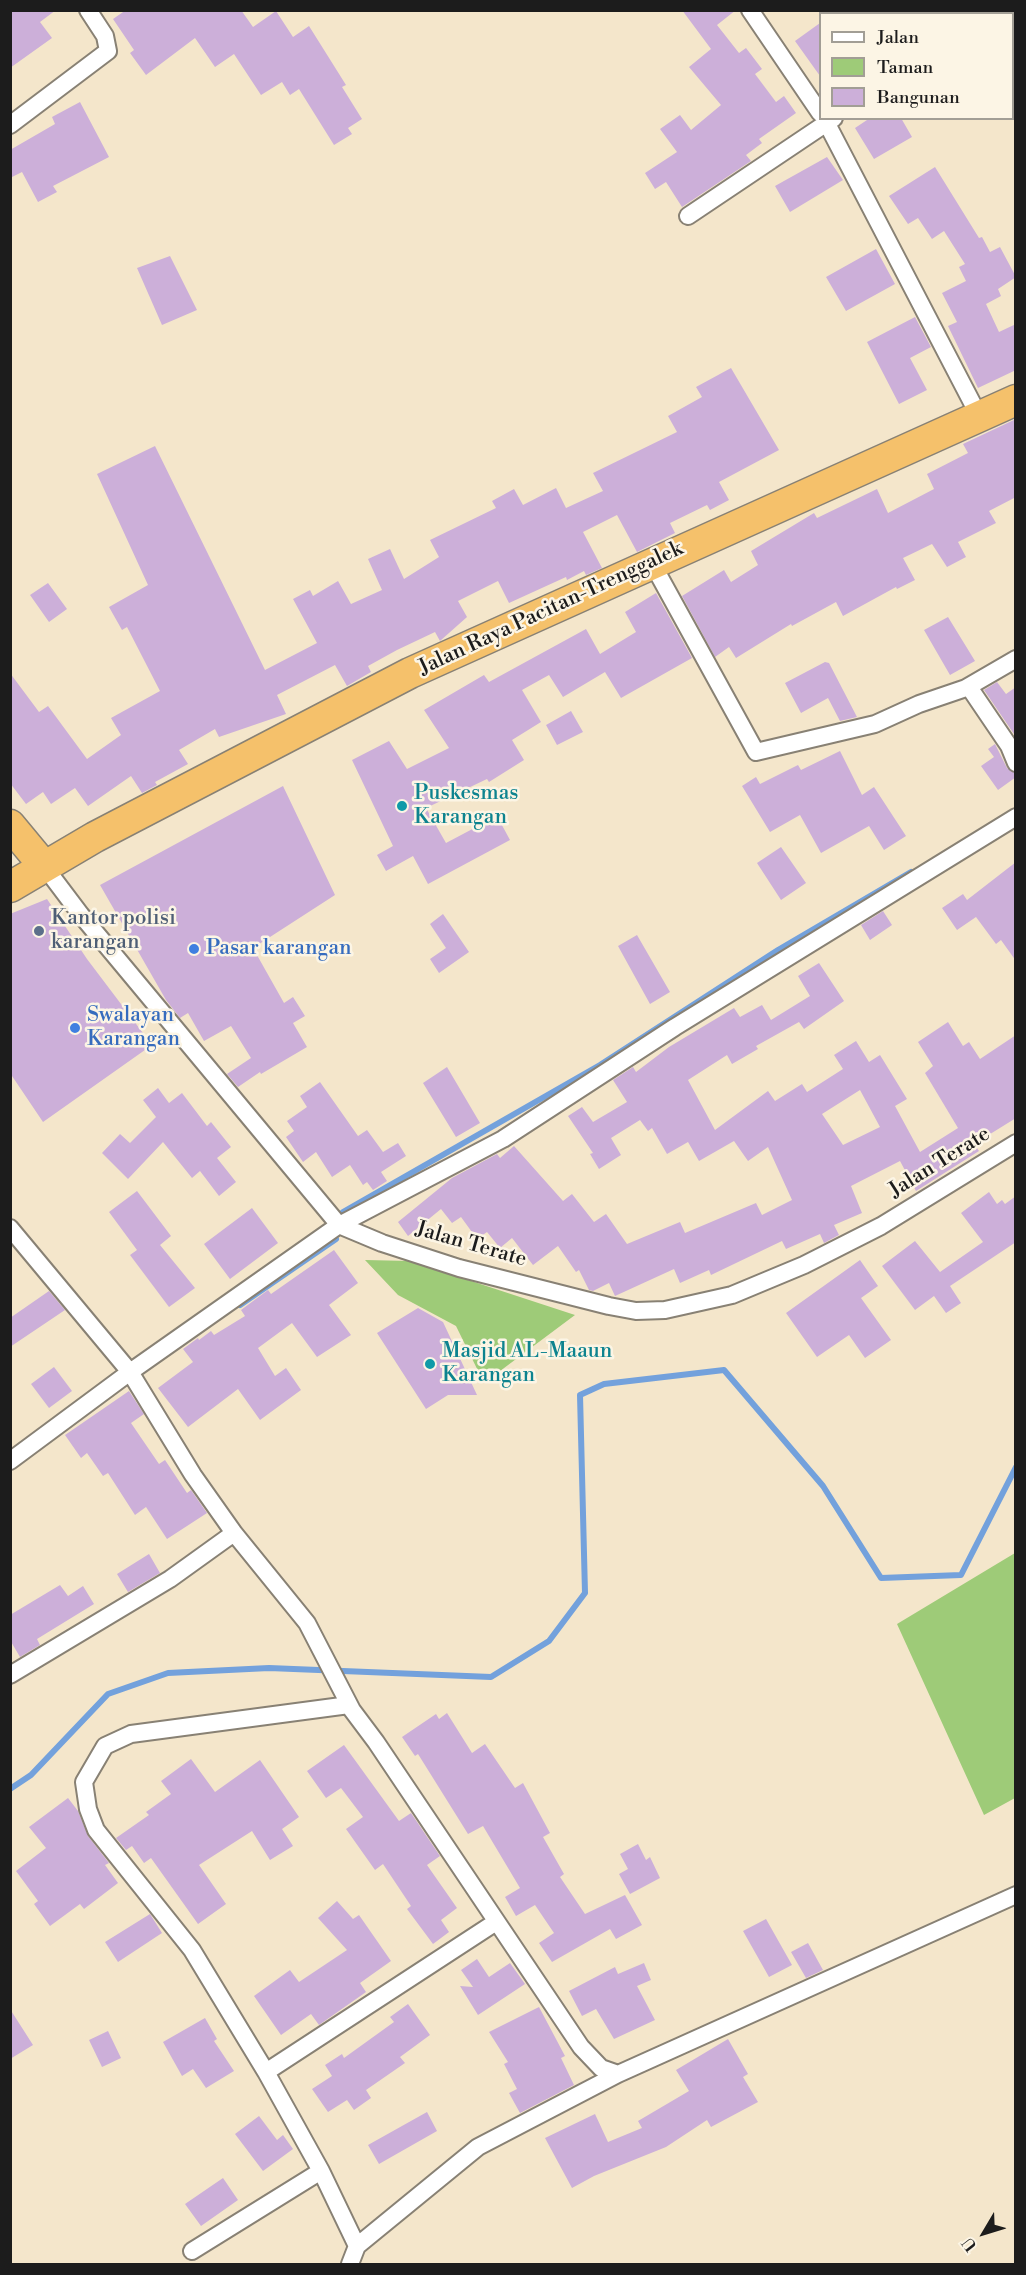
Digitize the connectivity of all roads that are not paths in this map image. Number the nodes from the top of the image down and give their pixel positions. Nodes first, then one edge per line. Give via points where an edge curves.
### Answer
1 (88, 10) edge
2 (750, 10) edge
3 (819, 108) edge
4 (823, 120) edge
5 (827, 120) edge
6 (10, 125) edge
7 (688, 216) dead end
8 (1016, 399) edge
9 (978, 414) junction
10 (652, 563) junction
11 (1016, 659) edge
12 (969, 687) junction
13 (1016, 764) edge
14 (1016, 817) edge
15 (10, 825) edge
16 (44, 866) junction
17 (10, 887) edge
18 (1016, 1143) edge
19 (339, 1225) junction
20 (10, 1228) edge
21 (129, 1372) junction
22 (10, 1461) edge
23 (234, 1533) junction
24 (10, 1675) edge
25 (347, 1700) junction
26 (1016, 1895) edge
27 (496, 1922) junction
28 (266, 2072) junction
29 (618, 2074) junction
30 (321, 2171) junction
31 (357, 2246) junction
32 (192, 2252) dead end
33 (350, 2265) edge

1 - 6 street via 105,36 108,51
2 - 3 street
4 - 7 street
5 - 9 street
8 - 9 highway, Jalan Raya Pacitan-Trenggalek
9 - 10 highway, Jalan Raya Pacitan-Trenggalek
10 - 12 street via 756,752 875,724
10 - 16 highway, Jalan Raya Pacitan-Trenggalek via 410,673
11 - 12 street
12 - 13 street via 1009,746
14 - 19 street via 675,1027 503,1139
15 - 16 highway
16 - 17 highway, Jalan Raya Pacitan-Trenggalek
16 - 19 street, Jalan Terate
18 - 19 street, Jalan Terate via 880,1226 804,1265 732,1295 665,1310 636,1311 609,1306 459,1268
19 - 21 street
20 - 21 street
21 - 22 street
21 - 23 street
23 - 24 street via 170,1579
23 - 25 street via 310,1629
25 - 27 street
25 - 28 street via 131,1734 105,1746 84,1782 96,1830 192,1950
26 - 29 street
27 - 28 street
27 - 29 street via 590,2058 601,2068
28 - 30 street
29 - 31 street via 478,2146
30 - 31 street
30 - 32 street
31 - 33 street

